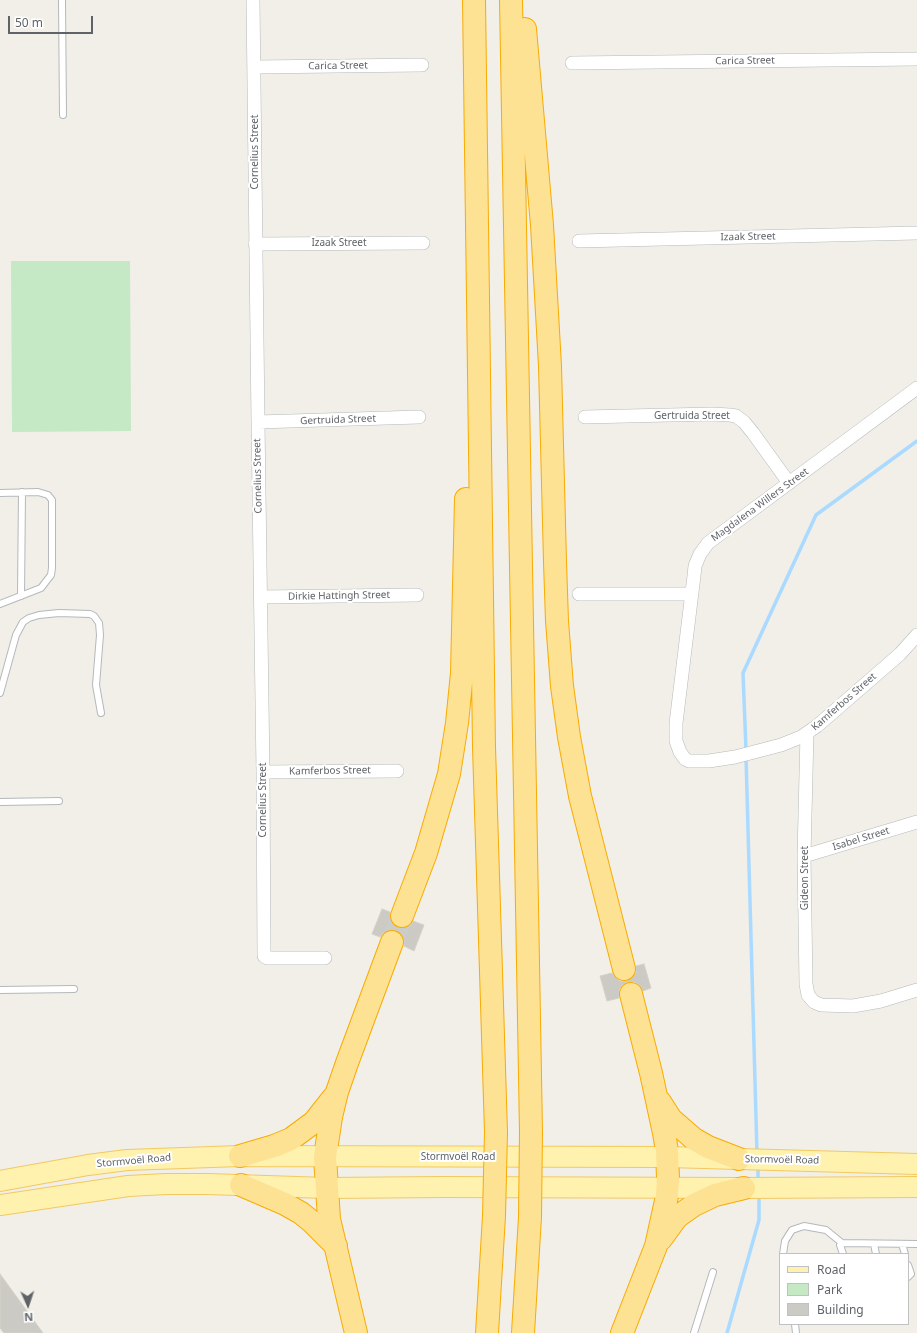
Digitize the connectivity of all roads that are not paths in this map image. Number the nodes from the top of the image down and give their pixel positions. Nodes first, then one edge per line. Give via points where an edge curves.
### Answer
1 (62, 0) edge
2 (253, 0) edge
3 (474, 0) edge
4 (511, 0) edge
5 (521, 0) edge
6 (917, 59) edge
7 (572, 63) dead end
8 (422, 65) dead end
9 (254, 67) junction
10 (476, 112) junction
11 (63, 115) dead end
12 (917, 233) edge
13 (579, 241) dead end
14 (423, 243) dead end
15 (255, 244) junction
16 (917, 388) edge
17 (419, 417) dead end
18 (585, 417) dead end
19 (258, 422) junction
20 (789, 484) junction
21 (22, 492) junction
22 (0, 493) edge
23 (579, 594) dead end
24 (692, 594) junction
25 (416, 595) dead end
26 (21, 596) junction
27 (261, 597) junction
28 (0, 604) edge
29 (917, 635) edge
30 (0, 693) edge
31 (101, 713) dead end
32 (807, 734) junction
33 (689, 761) joint
34 (396, 771) dead end
35 (263, 772) junction
36 (59, 801) dead end
37 (0, 802) edge
38 (917, 822) edge
39 (804, 856) junction
40 (402, 916) tunnel mouth
41 (392, 942) tunnel mouth
42 (325, 958) dead end
43 (624, 969) dead end
44 (74, 989) dead end
45 (0, 990) edge
46 (917, 990) edge
47 (631, 994) dead end
48 (338, 1092) junction
49 (657, 1098) junction
50 (240, 1156) junction
51 (325, 1156) junction
52 (668, 1157) junction
53 (740, 1159) junction
54 (917, 1164) edge
55 (0, 1181) edge
56 (241, 1185) junction
57 (668, 1187) junction
58 (917, 1187) edge
59 (326, 1188) junction
60 (745, 1188) junction
61 (52, 1198) junction
62 (0, 1205) edge
63 (0, 1214) edge
64 (842, 1243) junction
65 (874, 1244) junction
66 (902, 1244) junction
67 (917, 1244) edge
68 (336, 1246) junction
69 (656, 1246) junction
70 (783, 1253) edge
71 (843, 1253) edge
72 (876, 1253) edge
73 (905, 1253) edge
74 (713, 1272) dead end
75 (356, 1333) edge
76 (487, 1333) edge
77 (523, 1333) edge
78 (622, 1333) edge
79 (694, 1333) edge

1 - 11 lane
2 - 9 street, Cornelius Street
3 - 10 highway
4 - 77 highway, bridge via 532,1132
5 - 43 highway via 542,225 550,366 557,620 562,686 580,796
6 - 7 street, Carica Street
8 - 9 street, Carica Street
9 - 15 street, Cornelius Street
10 - 40 highway via 462,673 449,774 426,853
10 - 76 highway, bridge via 484,747 496,1132
12 - 13 street, Izaak Street
14 - 15 street, Izaak Street
15 - 19 street, Cornelius Street
16 - 20 street, Magdalena Willers Street
17 - 19 street, Gertruida Street
18 - 20 street, Gertruida Street via 712,414 736,416 753,432
19 - 27 street, Cornelius Street
20 - 24 street, Magdalena Willers Street via 708,543 695,566
21 - 22 lane
21 - 26 lane
21 - 26 lane via 44,493 52,500 52,568 41,588
23 - 24 street
24 - 33 street, Magdalena Willers Street via 676,731 680,752
25 - 27 street, Dirkie Hattingh Street
26 - 28 lane
27 - 35 street, Cornelius Street
29 - 32 street, Kamferbos Street via 900,654
30 - 31 lane via 16,635 24,622 39,615 90,614 99,623 96,685
32 - 33 street, Kamferbos Street via 781,745 735,757
32 - 39 street, Gideon Street
34 - 35 street, Kamferbos Street
35 - 42 street, Cornelius Street via 264,957
36 - 37 lane
38 - 39 street, Isabel Street
39 - 46 street, Gideon Street via 808,995 814,1002 831,1006 868,1004
41 - 48 highway
44 - 45 lane
47 - 49 highway
48 - 50 highway via 314,1122 291,1139
48 - 51 highway
49 - 52 highway
49 - 53 highway via 688,1135 708,1147
50 - 51 main road, Stormvoël Road
50 - 55 main road, Stormvoël Road via 127,1160
51 - 52 main road, Stormvoël Road
51 - 59 highway
52 - 53 main road, Stormvoël Road
52 - 57 highway
53 - 54 main road, Stormvoël Road
56 - 59 main road
56 - 61 main road via 128,1186
56 - 68 highway via 301,1213
57 - 59 main road
57 - 60 main road
57 - 69 highway
58 - 60 main road
59 - 68 highway via 329,1219
60 - 69 highway via 715,1195 688,1209 673,1222
61 - 62 main road
61 - 63 main road via 24,1209
64 - 65 lane
64 - 70 lane via 826,1230 804,1226 792,1230 785,1241
64 - 71 lane via 840,1245
65 - 66 lane
65 - 72 lane
66 - 67 lane
66 - 73 lane
68 - 75 highway
69 - 78 highway
74 - 79 lane

